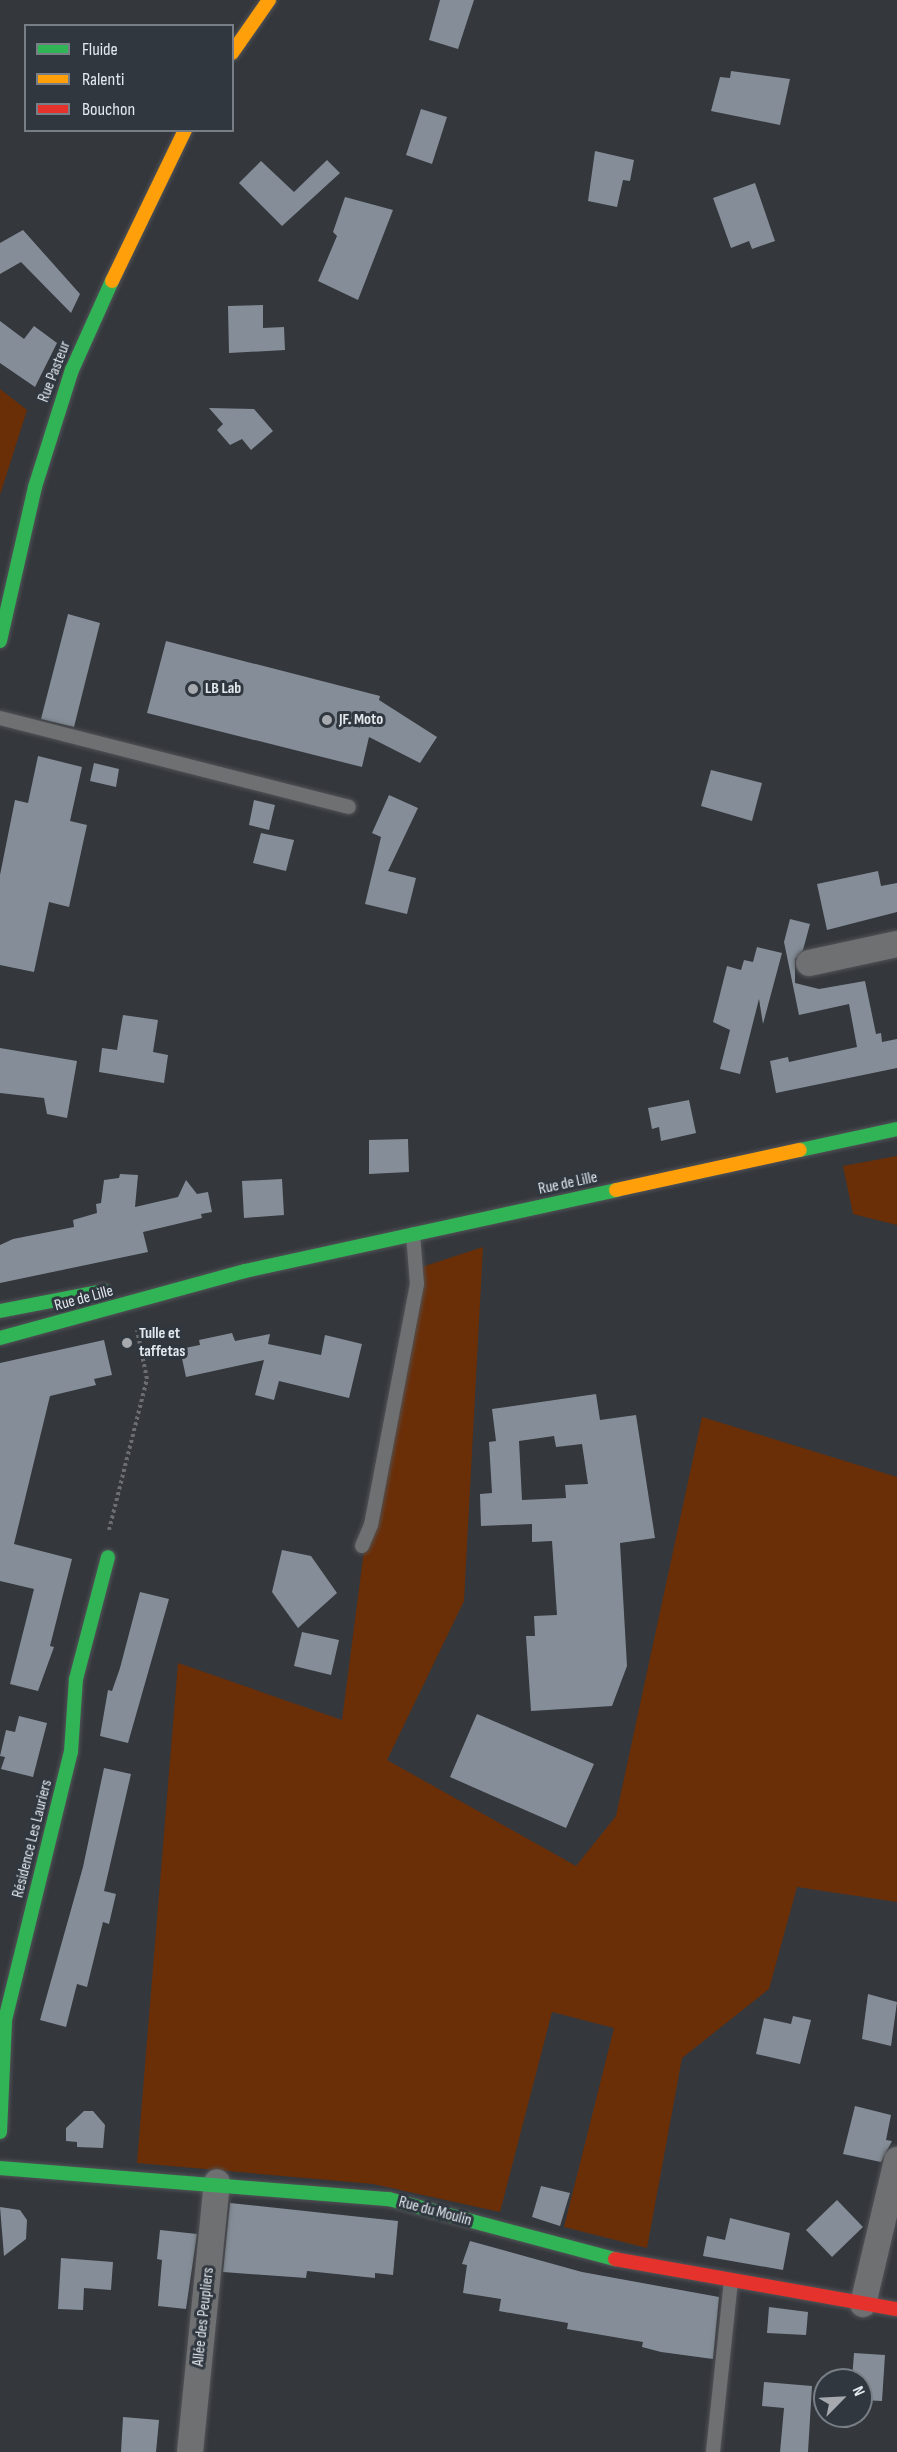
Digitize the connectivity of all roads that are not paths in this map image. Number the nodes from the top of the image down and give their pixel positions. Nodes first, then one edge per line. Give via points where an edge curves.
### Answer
1 (269, 0) edge
2 (234, 50) edge
3 (184, 132) edge
4 (0, 641) edge
5 (0, 718) edge
6 (349, 807) dead end
7 (897, 944) edge
8 (809, 963) dead end
9 (897, 1129) edge
10 (413, 1234) junction
11 (245, 1271) junction
12 (0, 1311) edge
13 (0, 1338) edge
14 (362, 1546) dead end
15 (108, 1557) road end
16 (0, 2132) edge
17 (897, 2160) edge
18 (0, 2168) edge
19 (218, 2182) junction
20 (731, 2281) junction
21 (863, 2304) junction
22 (897, 2308) edge
23 (190, 2452) edge
24 (713, 2452) edge

1 - 2 main road
3 - 4 main road, Rue Pasteur via 137,226 66,387 35,487
5 - 6 lane
7 - 8 street
9 - 10 main road, Rue de Lille
10 - 11 main road, Rue de Lille
10 - 14 lane via 417,1284 371,1525
11 - 12 main road, Rue de Lille via 71,1296
11 - 13 main road, Rue de Lille
15 - 16 main road, Résidence Les Lauriers via 76,1679 71,1752 5,2020
17 - 21 street
18 - 19 main road, Rue du Moulin
19 - 20 main road, Rue du Moulin via 411,2203 585,2254
19 - 23 street, Allée des Peupliers
20 - 21 main road, Rue du Moulin
20 - 24 lane
21 - 22 main road, Rue du Moulin

